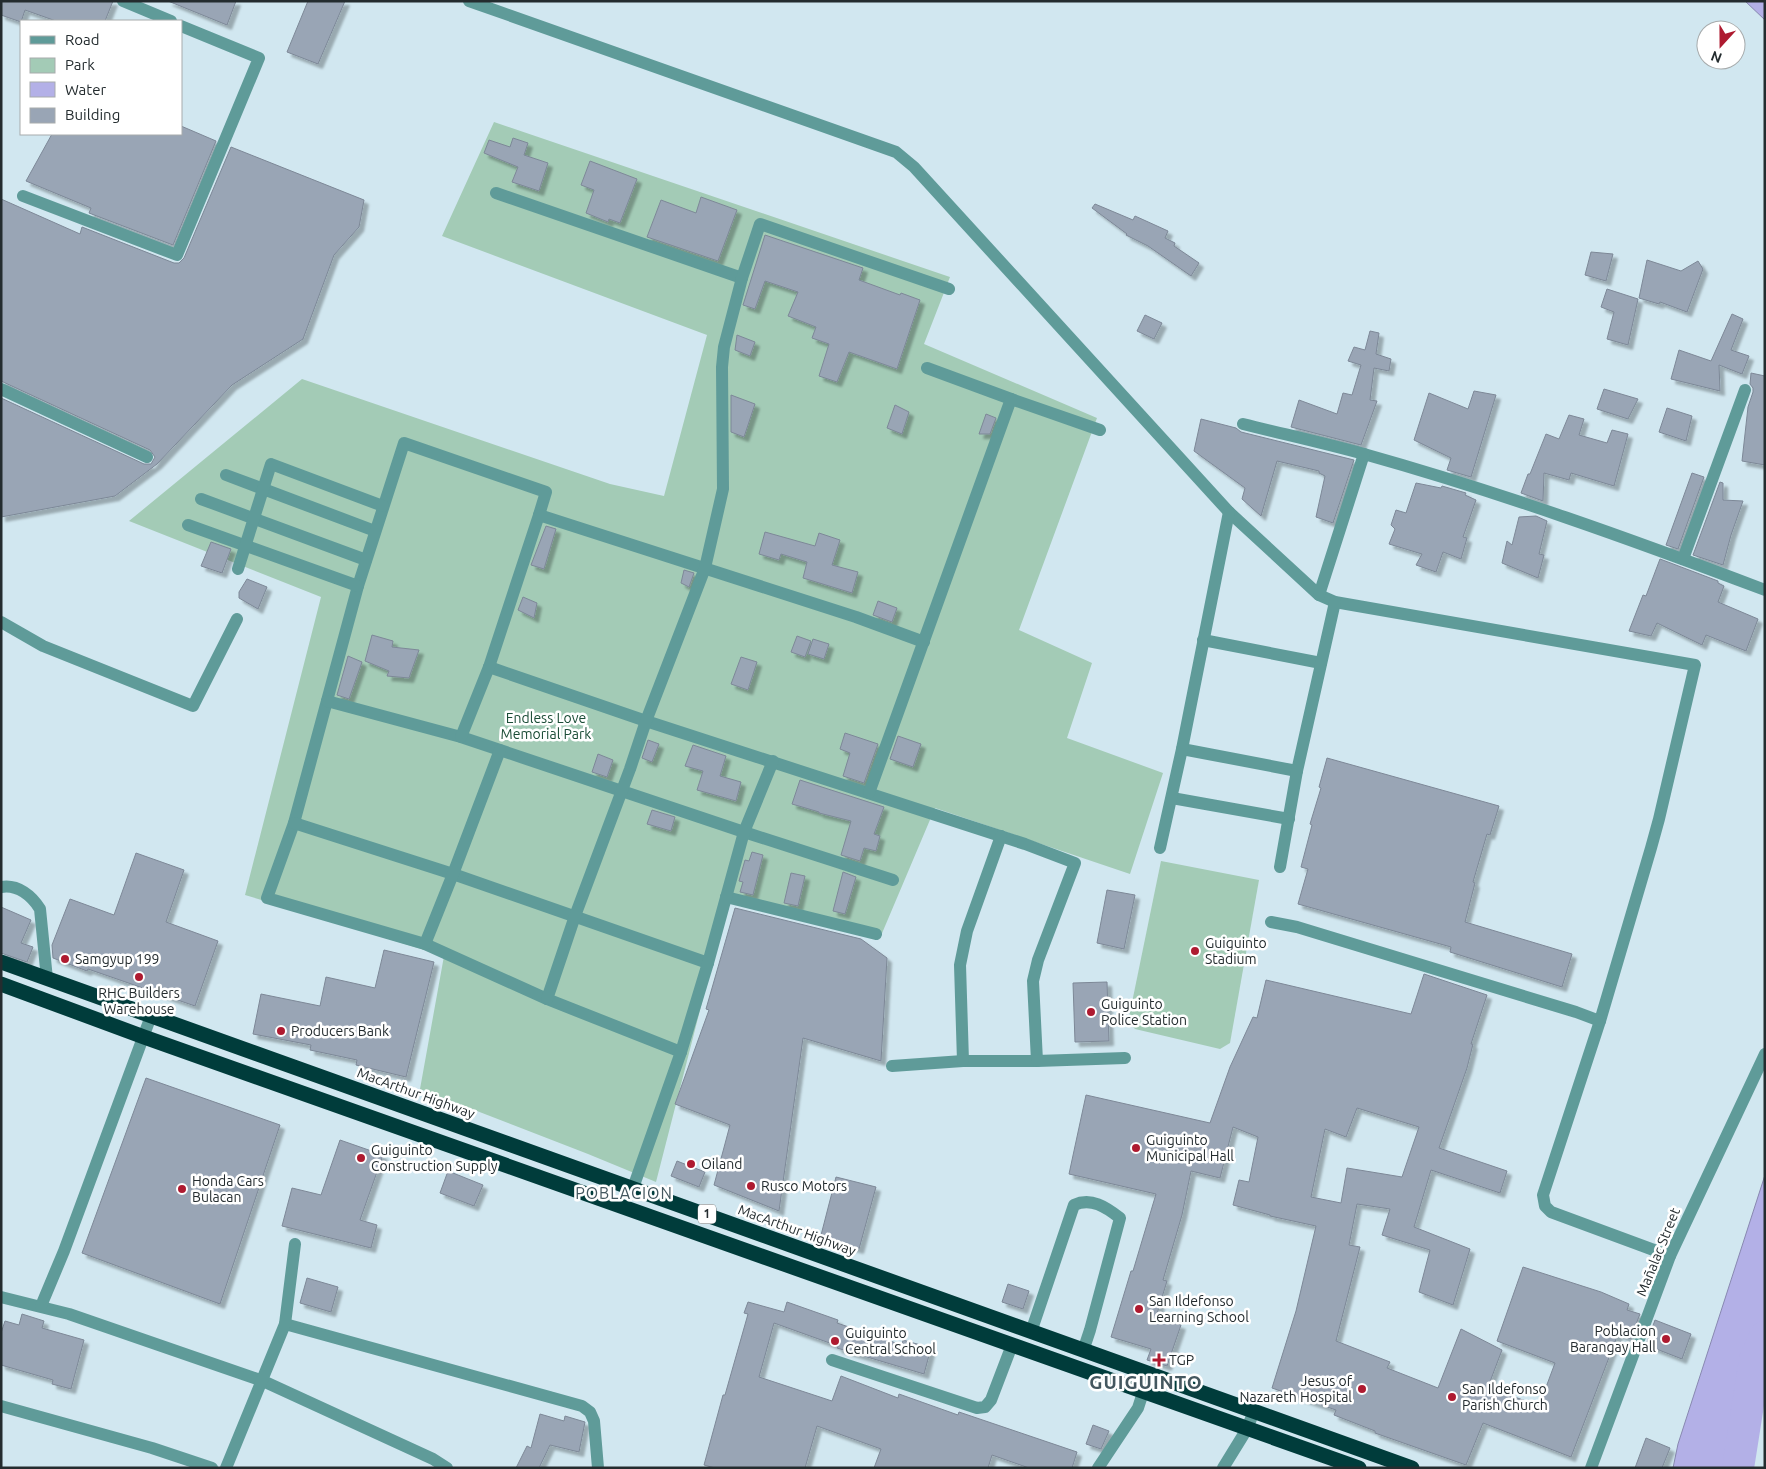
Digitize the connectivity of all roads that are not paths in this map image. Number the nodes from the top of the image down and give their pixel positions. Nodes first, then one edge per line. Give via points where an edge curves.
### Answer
1 (123, 1) edge
2 (469, 1) edge
3 (169, 20) edge
4 (182, 26) edge
5 (496, 193) dead end
6 (22, 196) dead end
7 (742, 278) junction
8 (950, 289) dead end
9 (927, 368) dead end
10 (1, 389) edge
11 (1745, 390) dead end
12 (1011, 399) junction
13 (1243, 424) dead end
14 (1100, 430) dead end
15 (1364, 454) junction
16 (147, 458) dead end
17 (226, 475) dead end
18 (263, 489) junction
19 (201, 499) dead end
20 (383, 506) junction
21 (1229, 512) junction
22 (539, 515) junction
23 (254, 520) junction
24 (188, 525) dead end
25 (375, 531) junction
26 (246, 546) junction
27 (1682, 559) junction
28 (366, 560) junction
29 (705, 568) junction
30 (238, 569) dead end
31 (358, 586) junction
32 (1765, 590) edge
33 (1319, 595) junction
34 (1335, 602) junction
35 (237, 619) dead end
36 (1, 622) edge
37 (1203, 640) junction
38 (924, 642) junction
39 (1321, 663) junction
40 (488, 667) junction
41 (326, 701) junction
42 (646, 721) junction
43 (460, 738) junction
44 (1182, 749) junction
45 (500, 750) junction
46 (773, 761) junction
47 (1297, 770) junction
48 (622, 792) junction
49 (869, 793) junction
50 (1172, 798) junction
51 (1289, 819) junction
52 (294, 823) junction
53 (744, 832) junction
54 (1001, 836) junction
55 (1160, 848) dead end
56 (1280, 867) dead end
57 (453, 874) junction
58 (893, 880) dead end
59 (1, 887) edge
60 (726, 897) junction
61 (575, 916) junction
62 (1271, 922) dead end
63 (876, 934) dead end
64 (424, 944) junction
65 (1, 962) edge
66 (708, 963) junction
67 (47, 979) junction
68 (1, 984) edge
69 (547, 999) junction
70 (151, 1016) junction
71 (1600, 1021) junction
72 (144, 1036) junction
73 (681, 1052) junction
74 (1765, 1054) edge
75 (1125, 1058) dead end
76 (963, 1061) junction
77 (1037, 1062) junction
78 (892, 1066) dead end
79 (633, 1188) junction
80 (295, 1244) dead end
81 (1670, 1256) junction
82 (1, 1297) edge
83 (41, 1306) junction
84 (285, 1324) junction
85 (1031, 1332) junction
86 (1012, 1346) junction
87 (1083, 1351) junction
88 (832, 1360) dead end
89 (1150, 1374) junction
90 (263, 1381) junction
91 (1143, 1392) junction
92 (1, 1406) edge
93 (1254, 1411) junction
94 (1247, 1429) junction
95 (1354, 1467) edge
96 (212, 1468) edge
97 (226, 1468) edge
98 (447, 1468) edge
99 (598, 1468) edge
100 (1098, 1468) edge
101 (1223, 1468) edge
102 (1412, 1468) edge
103 (1591, 1468) edge

1 - 3 street
2 - 21 street via 896,152 920,174
4 - 6 street via 259,58 177,255
5 - 7 street
7 - 8 street via 760,224
7 - 29 street via 722,360 723,489
9 - 12 street
10 - 16 street
11 - 27 street
12 - 14 street
12 - 38 street
13 - 15 street
15 - 27 street via 1582,522
15 - 33 street
17 - 18 street
18 - 20 street via 271,464
18 - 23 street
18 - 25 street
19 - 23 street
20 - 22 street via 404,443 546,492
20 - 25 street
21 - 33 street
21 - 37 street
22 - 29 street
22 - 40 street
23 - 26 street
23 - 28 street
24 - 26 street
25 - 28 street
26 - 30 street
26 - 31 street
27 - 32 street
28 - 31 street
29 - 38 street
29 - 42 street
31 - 41 street
33 - 34 street
34 - 39 street
34 - 71 street via 1696,665 1660,819
35 - 36 street via 193,706 43,646
37 - 39 street
37 - 44 street
38 - 49 street
39 - 47 street
40 - 42 street
40 - 43 street
41 - 43 street
41 - 52 street
42 - 46 street
42 - 48 street
43 - 45 street
44 - 47 street
44 - 50 street
45 - 48 street
45 - 57 street
46 - 49 street
46 - 53 street
47 - 51 street
48 - 53 street
48 - 61 street
49 - 54 street
50 - 51 street
50 - 55 street
51 - 56 street
52 - 57 street
52 - 64 street via 267,898
53 - 58 street
53 - 60 street
54 - 76 street via 967,931 960,965
54 - 77 street via 1075,863 1033,981
57 - 61 street
57 - 64 street
59 - 67 street via 9,885 21,890 35,901 40,910
60 - 63 street
60 - 66 street
61 - 66 street
61 - 69 street
62 - 71 street via 1297,927
64 - 69 street
65 - 67 highway, MacArthur Highway / 1
66 - 73 street
67 - 70 highway, MacArthur Highway / 1
68 - 72 highway, 1
69 - 73 street
70 - 72 street
70 - 79 highway, MacArthur Highway / 1
71 - 81 street via 1544,1195 1544,1206 1551,1212
72 - 83 street
72 - 86 highway, 1
73 - 79 street
74 - 81 street, Mañalac Street
75 - 77 street
76 - 77 street
76 - 78 street
79 - 85 highway, MacArthur Highway / 1
80 - 84 street
81 - 103 street, Mañalac Street
82 - 83 street
83 - 90 street
84 - 90 street
84 - 99 street via 582,1406 594,1421
85 - 87 highway, MacArthur Highway / 1
85 - 87 street via 1074,1205 1083,1201 1097,1204 1120,1218
86 - 88 street via 991,1400 985,1407 977,1408
86 - 91 highway, 1
87 - 89 highway, MacArthur Highway / 1
89 - 91 street
89 - 93 highway, MacArthur Highway / 1
90 - 97 street
90 - 98 street
91 - 94 highway, 1
91 - 100 street via 1138,1408
92 - 96 street
93 - 94 street
93 - 102 highway, MacArthur Highway / 1
94 - 95 highway, 1
94 - 101 street

